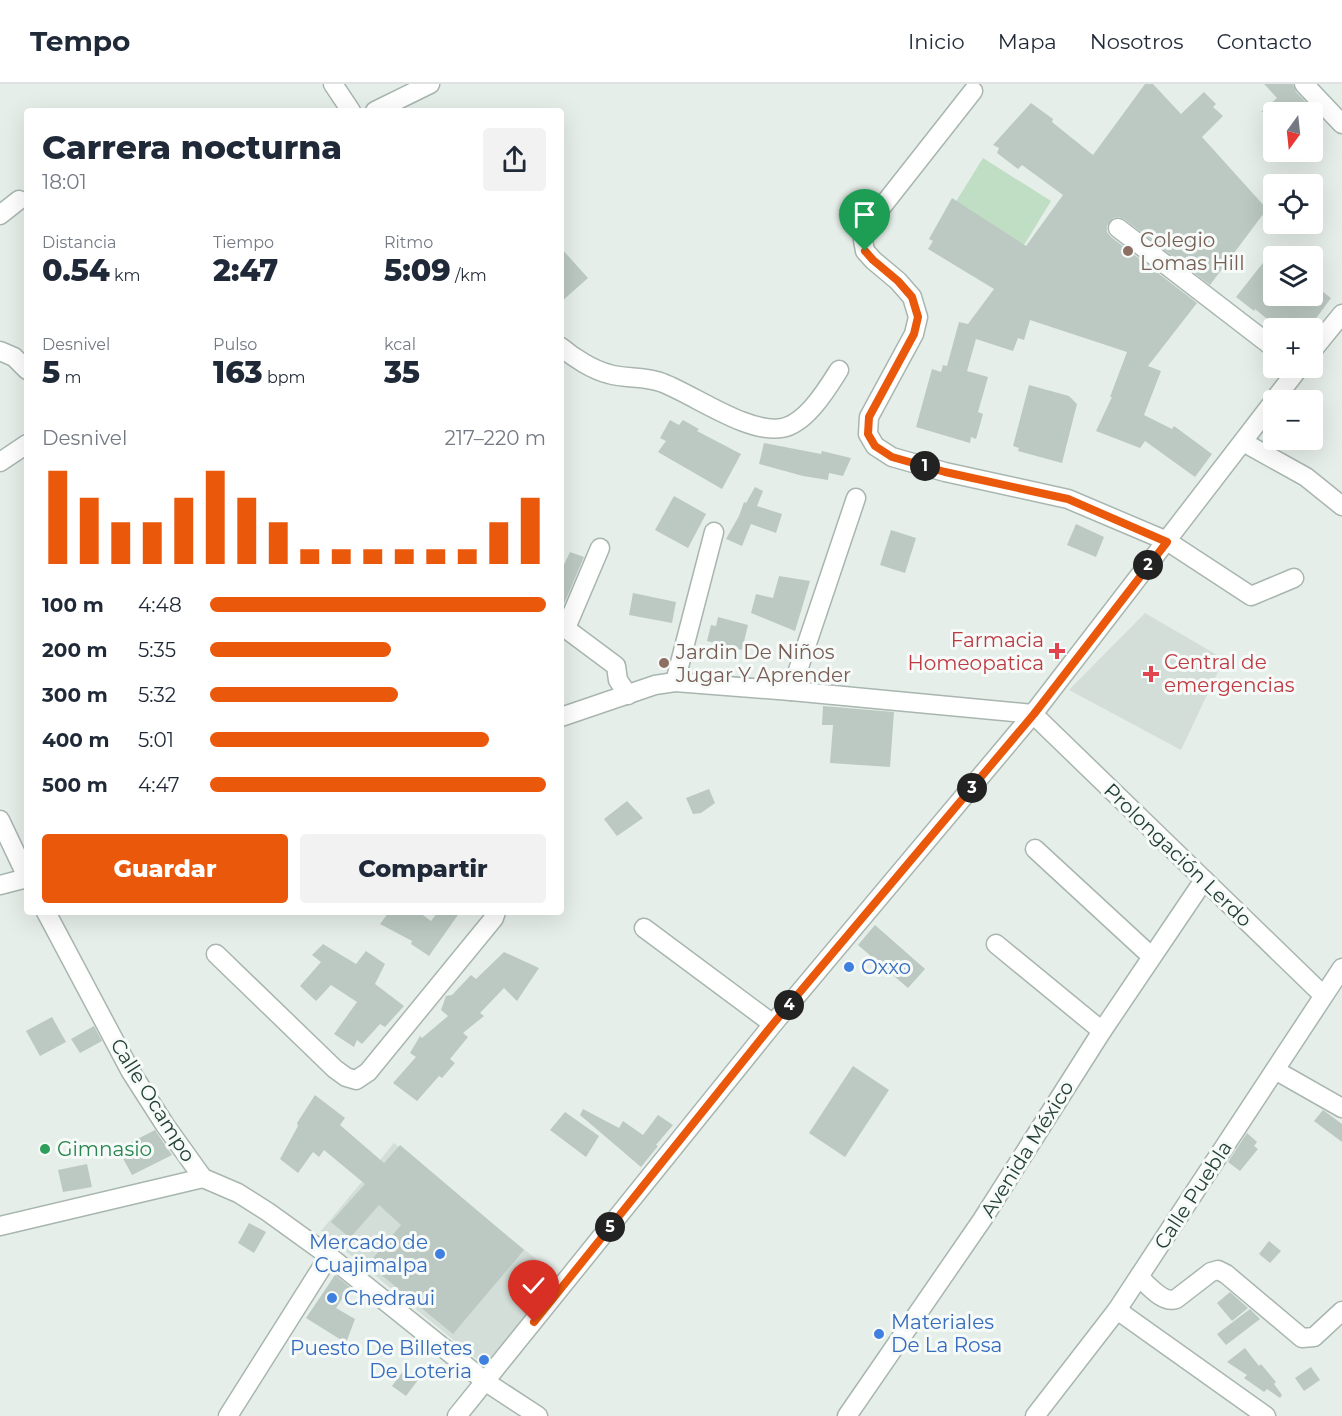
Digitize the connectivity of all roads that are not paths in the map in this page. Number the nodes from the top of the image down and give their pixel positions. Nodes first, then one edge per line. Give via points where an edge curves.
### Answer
1 (333, 84) edge
2 (430, 84) edge
3 (1304, 84) edge
4 (973, 91) dead end
5 (349, 108) edge
6 (381, 108) edge
7 (1342, 124) edge
8 (19, 200) dead end
9 (0, 215) edge
10 (1118, 228) dead end
11 (1342, 314) edge
12 (1323, 337) edge
13 (1263, 340) edge
14 (564, 350) edge
15 (0, 351) edge
16 (24, 367) edge
17 (839, 370) dead end
18 (1263, 416) edge
19 (1243, 442) junction
20 (24, 446) edge
21 (0, 462) edge
22 (856, 498) dead end
23 (1342, 506) edge
24 (714, 532) dead end
25 (1167, 542) junction
26 (600, 548) dead end
27 (1294, 578) dead end
28 (564, 625) edge
29 (564, 628) edge
30 (675, 682) junction
31 (791, 691) junction
32 (628, 695) junction
33 (1034, 714) junction
34 (564, 716) edge
35 (0, 820) edge
36 (1035, 849) dead end
37 (24, 872) edge
38 (24, 879) edge
39 (1204, 880) junction
40 (0, 885) edge
41 (48, 915) edge
42 (495, 915) edge
43 (644, 928) dead end
44 (996, 944) dead end
45 (216, 954) dead end
46 (1151, 956) junction
47 (1342, 968) edge
48 (1323, 995) junction
49 (773, 1024) junction
50 (1102, 1031) junction
51 (1275, 1070) junction
52 (1342, 1108) edge
53 (203, 1178) junction
54 (0, 1226) edge
55 (329, 1256) junction
56 (1139, 1277) junction
57 (1117, 1310) junction
58 (1342, 1311) edge
59 (486, 1382) junction
60 (228, 1416) edge
61 (457, 1416) edge
62 (538, 1416) edge
63 (847, 1416) edge
64 (1035, 1416) edge
65 (1266, 1416) edge

1 - 5 street
2 - 6 street
3 - 7 street
4 - 25 street via 866,227 865,251 912,297 918,317 914,334 869,417 868,434 875,446 892,457 1068,499
8 - 9 street
10 - 13 street
11 - 12 street
14 - 17 street via 608,374 661,382 755,427 783,428 802,418
15 - 16 street
18 - 19 street
19 - 23 street via 1306,477
19 - 25 street
20 - 21 street
22 - 31 street
24 - 30 street
25 - 27 street via 1251,596
25 - 33 street
26 - 28 street
29 - 32 street via 616,666 618,680
30 - 31 street
30 - 32 street
31 - 33 street
32 - 34 street
33 - 39 street, Prolongación Lerdo
33 - 49 street
35 - 37 street
36 - 46 street
38 - 40 street
39 - 46 street, Avenida México
39 - 48 street, Prolongación Lerdo
41 - 53 street, Calle Ocampo via 131,1072
42 - 45 street via 368,1072 356,1080 335,1069
43 - 49 street
44 - 50 street
46 - 50 street, Avenida México
47 - 48 street, Calle Puebla
48 - 51 street, Calle Puebla
49 - 59 street
50 - 63 street, Avenida México via 982,1220
51 - 52 street
51 - 56 street, Calle Puebla
53 - 54 street
53 - 55 street, Calle Ocampo via 238,1193
55 - 59 street, Calle Ocampo
55 - 60 street
56 - 57 street, Calle Puebla
56 - 58 street via 1171,1301 1218,1270 1302,1338 1314,1337
57 - 64 street, Calle Puebla
57 - 65 street
59 - 61 street
59 - 62 street, Calle Ocampo

